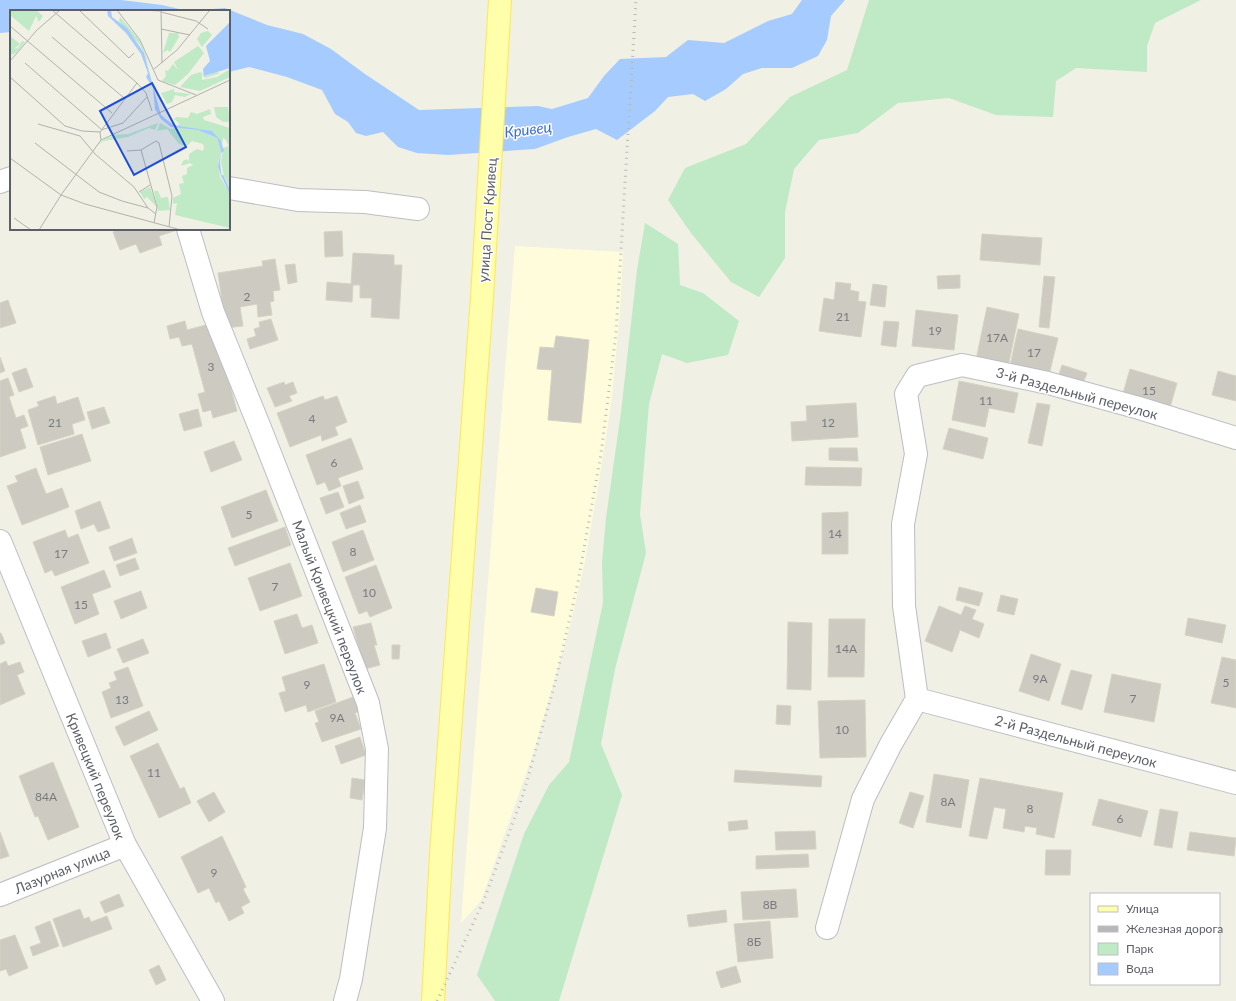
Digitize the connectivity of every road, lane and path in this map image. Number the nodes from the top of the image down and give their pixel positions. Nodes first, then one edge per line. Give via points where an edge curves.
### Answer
1 (500, 0) edge
2 (10, 178) edge
3 (0, 182) edge
4 (230, 188) edge
5 (418, 209) dead end
6 (188, 230) edge
7 (1236, 438) edge
8 (0, 541) edge
9 (917, 699) junction
10 (1236, 783) edge
11 (125, 845) junction
12 (0, 895) edge
13 (827, 928) dead end
14 (214, 1001) edge
15 (346, 1001) edge
16 (433, 1001) edge

1 - 16 main road, улица Пост Кривец
2 - 3 street
4 - 5 street via 298,200 365,202
6 - 15 street, Малый Кривецкий переулок via 213,312 368,703 377,749 376,828
7 - 9 street, 3-й Раздельный переулок via 1048,383 962,365 917,376 906,394 916,454 904,524 904,606
8 - 11 street, Кривецкий переулок
9 - 10 street, 2-й Раздельный переулок
9 - 13 street via 863,799
11 - 12 street, Лазурная улица
11 - 14 street, Кривецкий переулок

